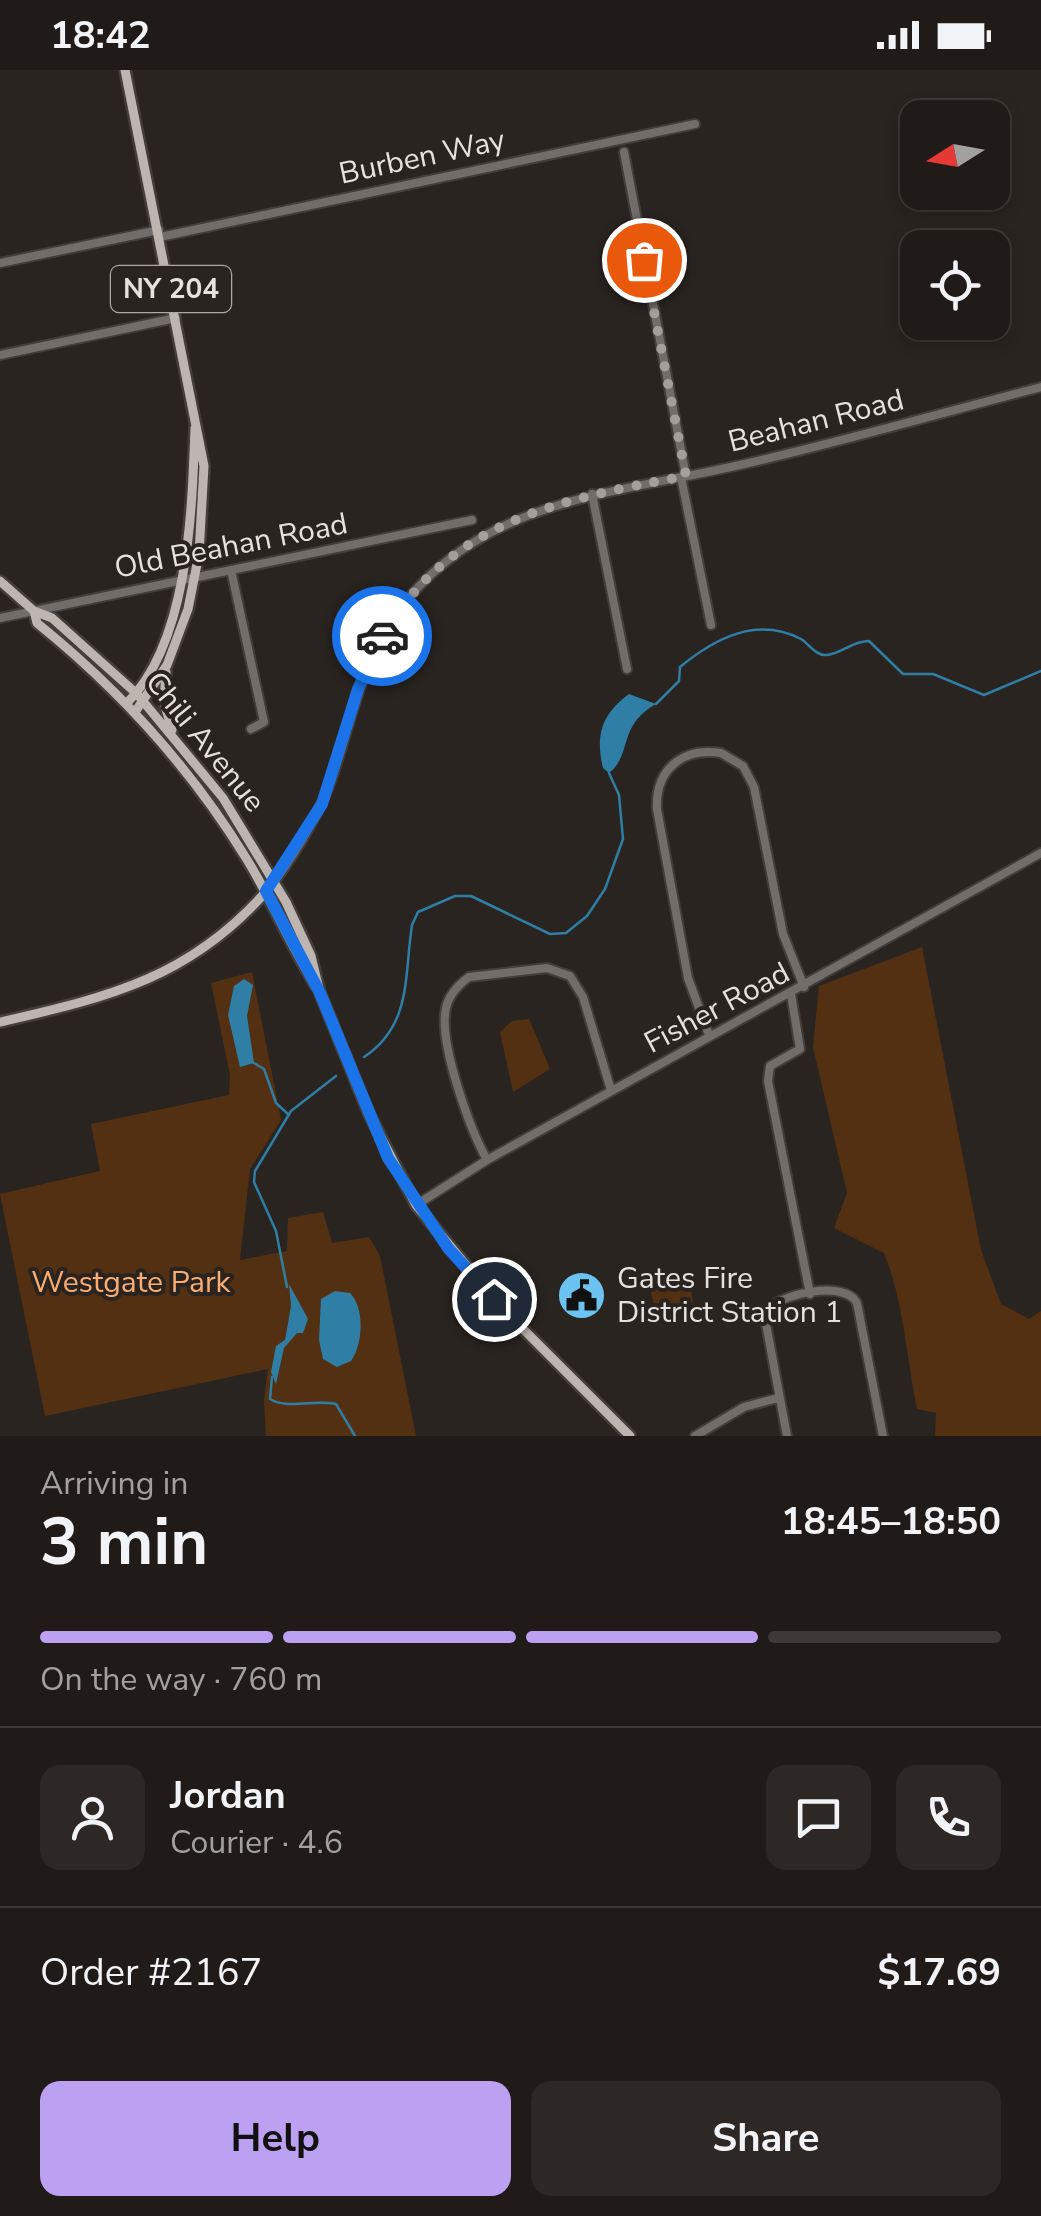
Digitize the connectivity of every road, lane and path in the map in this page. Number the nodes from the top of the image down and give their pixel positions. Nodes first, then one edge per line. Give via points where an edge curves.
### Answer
1 (125, 70) edge
2 (694, 124) dead end
3 (624, 152) dead end
4 (159, 234) junction
5 (0, 263) edge
6 (176, 318) junction
7 (0, 355) edge
8 (1041, 387) edge
9 (196, 415) junction
10 (683, 477) junction
11 (592, 494) junction
12 (472, 520) dead end
13 (232, 570) junction
14 (196, 575) junction
15 (181, 578) junction
16 (0, 581) edge
17 (34, 611) junction
18 (0, 618) edge
19 (711, 625) dead end
20 (167, 665) junction
21 (627, 668) dead end
22 (141, 697) junction
23 (131, 708) junction
24 (251, 729) dead end
25 (174, 738) junction
26 (1041, 853) edge
27 (274, 881) junction
28 (266, 891) junction
29 (804, 987) junction
30 (320, 993) junction
31 (790, 994) junction
32 (0, 1022) edge
33 (710, 1035) junction
34 (611, 1090) junction
35 (487, 1160) junction
36 (416, 1205) junction
37 (810, 1294) junction
38 (778, 1398) junction
39 (630, 1436) edge
40 (694, 1436) edge
41 (786, 1436) edge
42 (883, 1436) edge

1 - 4 main road, NY 204
2 - 4 street, Burben Way
3 - 10 street
4 - 5 street, Burben Way
4 - 6 main road, NY 204
6 - 7 street
6 - 9 main road, NY 204
8 - 10 street, Beahan Road
9 - 14 main road, NY 204 via 204,472
9 - 15 main road, NY 204 via 192,516
10 - 11 street, Beahan Road
10 - 19 street
11 - 21 street
11 - 27 street, Beahan Road via 487,532 412,594 374,650 322,804
12 - 13 street, Old Beahan Road
13 - 14 street, Old Beahan Road
13 - 24 street via 264,722
14 - 15 street, Old Beahan Road
14 - 20 main road, NY 204
15 - 17 street, Old Beahan Road
15 - 22 main road, NY 204
16 - 17 main road, Chili Avenue
17 - 18 street, Old Beahan Road
17 - 22 main road, Chili Avenue via 52,618
17 - 23 main road, Chili Avenue via 38,623
20 - 22 main road
20 - 25 main road, NY 204 via 164,702
22 - 23 main road
22 - 25 main road, Chili Avenue
23 - 28 main road, Chili Avenue via 200,787
25 - 27 main road, Chili Avenue via 223,798
26 - 29 street, Fisher Road
27 - 28 main road
27 - 30 main road, Chili Avenue via 311,956
28 - 30 main road, Chili Avenue
28 - 32 main road via 210,946 162,974
29 - 31 street, Fisher Road
29 - 33 street via 783,934 750,776 721,752 692,753 666,771 657,809 688,978
30 - 36 main road, Chili Avenue via 388,1158
31 - 33 street, Fisher Road
31 - 37 street via 800,1049 770,1066 768,1080
33 - 34 street, Fisher Road
34 - 35 street, Fisher Road
34 - 35 street via 583,997 570,976 547,968 469,977 450,998 445,1022 468,1126
35 - 36 street, Fisher Road
36 - 39 main road, Chili Avenue via 494,1299
37 - 38 street via 772,1304 764,1313
37 - 42 street via 840,1288 854,1297
38 - 40 street via 744,1407
38 - 41 street

